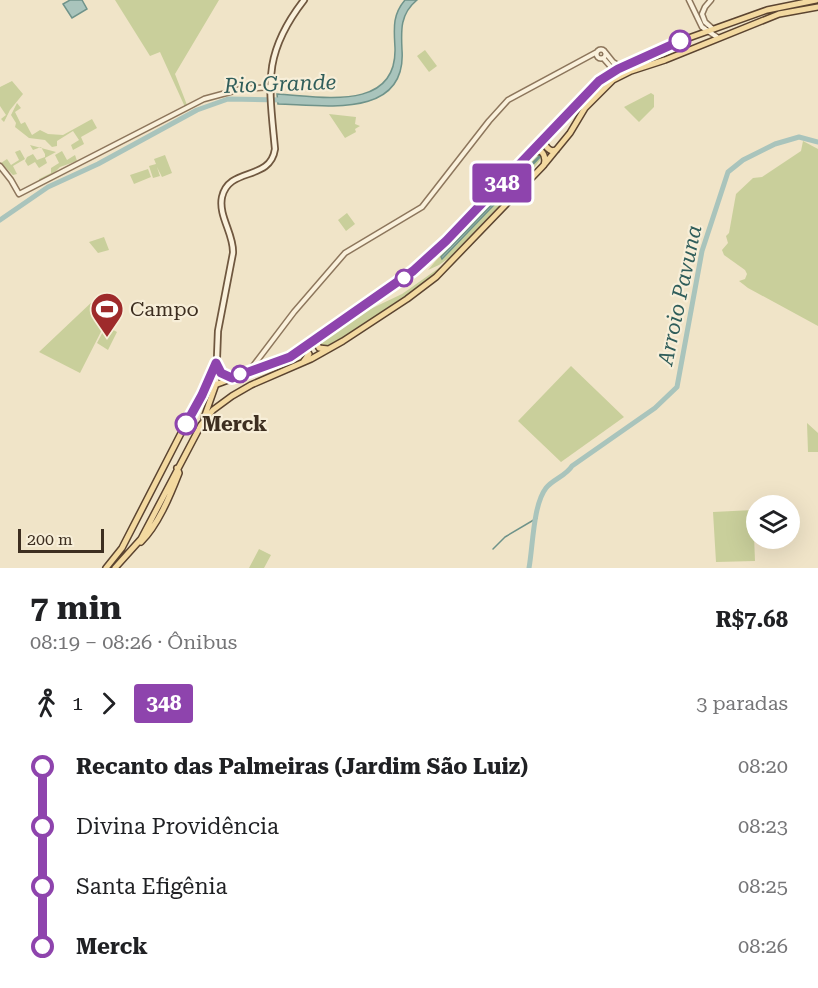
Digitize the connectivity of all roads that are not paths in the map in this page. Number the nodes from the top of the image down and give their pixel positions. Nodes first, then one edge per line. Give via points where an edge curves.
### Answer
1 (304, 0) edge
2 (687, 0) edge
3 (711, 0) edge
4 (816, 0) edge
5 (705, 7) junction
6 (818, 7) edge
7 (693, 11) junction
8 (703, 17) junction
9 (698, 21) junction
10 (702, 27) junction
11 (714, 30) junction
12 (707, 32) junction
13 (698, 34) junction
14 (717, 37) junction
15 (605, 52) junction
16 (599, 56) junction
17 (622, 67) junction
18 (610, 73) junction
19 (271, 88) junction
20 (546, 137) junction
21 (559, 148) junction
22 (531, 153) junction
23 (0, 166) edge
24 (543, 166) junction
25 (321, 334) junction
26 (329, 348) junction
27 (301, 349) junction
28 (261, 356) junction
29 (303, 362) junction
30 (216, 363) junction
31 (267, 365) junction
32 (249, 371) junction
33 (232, 378) junction
34 (216, 384) junction
35 (202, 395) junction
36 (201, 425) junction
37 (166, 466) junction
38 (177, 468) junction
39 (131, 532) junction
40 (143, 538) junction
41 (105, 568) edge
42 (115, 568) edge

1 - 19 main road via 283,30 274,52
2 - 7 street
3 - 5 street
4 - 11 main road via 767,10
5 - 7 street
5 - 8 street
6 - 14 main road via 779,14
7 - 9 street
8 - 9 street via 699,16
8 - 11 street
9 - 10 street
10 - 12 street
10 - 13 main road
11 - 12 main road
12 - 13 main road
12 - 14 street
13 - 17 main road
14 - 21 main road via 613,80 585,108
15 - 16 street
15 - 16 street via 601,49
15 - 17 street
16 - 18 street via 610,63
16 - 28 street via 591,56 508,100 422,207 345,253
17 - 18 main road
18 - 20 main road
19 - 23 street via 241,89 204,99 19,194
19 - 30 main road via 275,149 271,161 266,167 230,182 222,198 222,212 234,247
20 - 21 main road via 549,150
20 - 22 main road
21 - 24 main road
22 - 24 main road via 543,153
22 - 25 main road via 420,265
24 - 26 main road via 436,277 362,330
25 - 26 main road via 316,345
25 - 27 main road
26 - 29 main road
27 - 29 main road via 309,354
27 - 31 main road
28 - 31 street
28 - 32 street
29 - 36 main road via 232,396
30 - 33 main road via 221,373
30 - 34 main road
30 - 35 main road
31 - 32 main road
32 - 33 main road
33 - 34 main road
34 - 35 main road
34 - 36 main road
35 - 37 main road
36 - 38 main road
37 - 38 main road
37 - 39 main road
38 - 40 main road via 175,484
39 - 40 main road via 134,537
39 - 41 main road
40 - 42 main road

